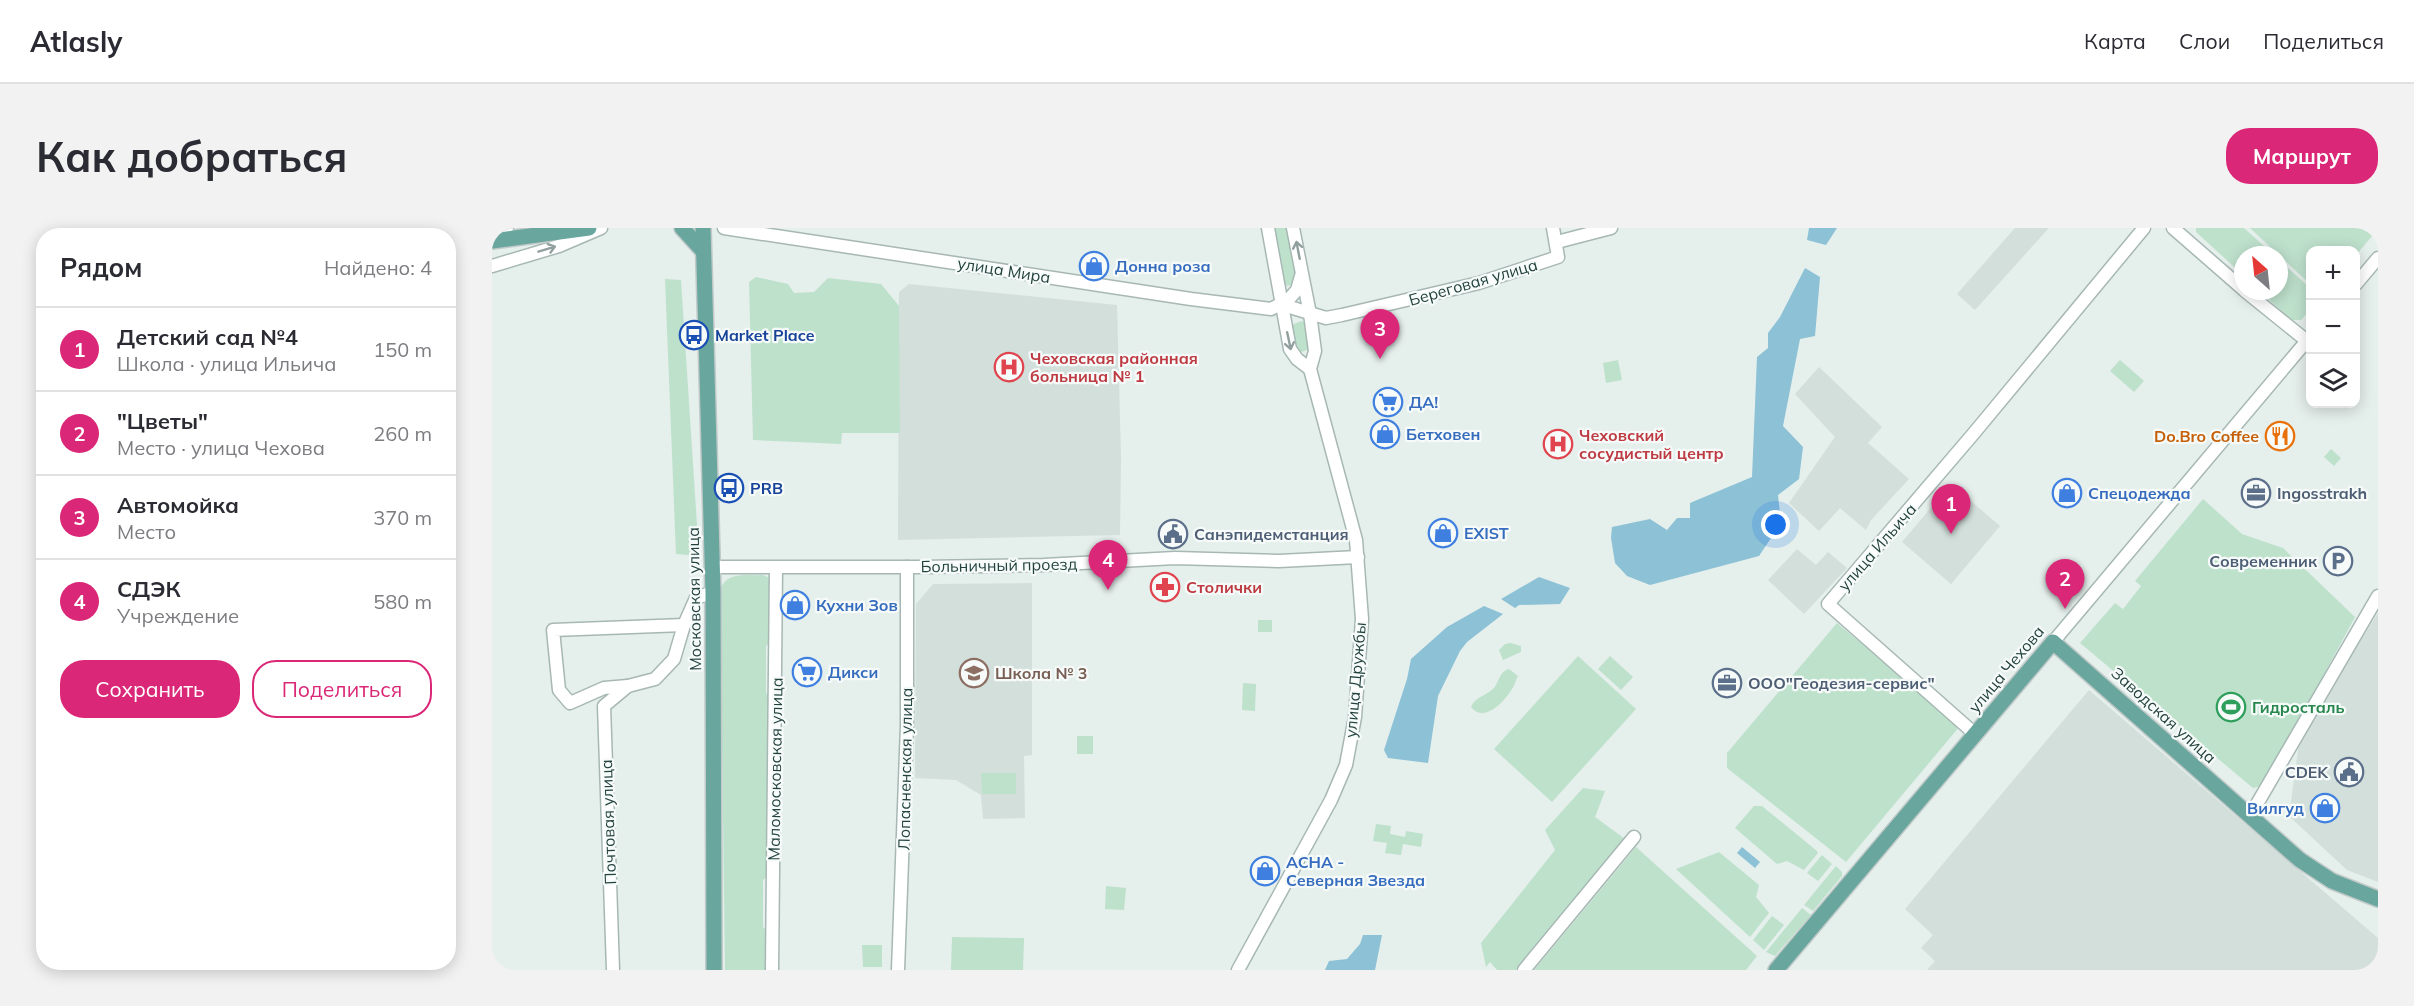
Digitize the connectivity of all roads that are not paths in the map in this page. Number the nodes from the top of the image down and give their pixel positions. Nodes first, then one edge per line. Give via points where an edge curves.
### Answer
1 (492, 228) edge
2 (507, 228) edge
3 (589, 228) edge
4 (601, 228) edge
5 (682, 228) edge
6 (703, 228) edge
7 (724, 228) edge
8 (1268, 228) edge
9 (1293, 228) edge
10 (1553, 228) edge
11 (2144, 228) edge
12 (2173, 228) edge
13 (1608, 229) edge
14 (817, 234) edge
15 (492, 241) edge
16 (1557, 242) junction
17 (703, 251) junction
18 (2378, 258) edge
19 (492, 266) edge
20 (1301, 277) junction
21 (2360, 278) edge
22 (2234, 281) edge
23 (1279, 282) junction
24 (2257, 300) edge
25 (1283, 304) junction
26 (1310, 314) junction
27 (2306, 337) edge
28 (2306, 341) edge
29 (1310, 369) junction
30 (1358, 557) junction
31 (712, 567) junction
32 (906, 567) junction
33 (776, 568) junction
34 (713, 592) junction
35 (2378, 596) edge
36 (684, 625) junction
37 (2053, 642) junction
38 (628, 687) junction
39 (1975, 734) junction
40 (2250, 816) junction
41 (1634, 837) dead end
42 (2378, 899) edge
43 (613, 970) edge
44 (714, 970) edge
45 (772, 970) edge
46 (898, 970) edge
47 (1238, 970) edge
48 (1524, 970) edge
49 (1776, 970) edge

1 - 2 street
3 - 15 main road
19 -> 4 street via 559,246
5 - 17 main road
6 - 17 main road, Московская улица
7 - 14 street, улица Мира
8 - 23 street, улица Дружбы
20 -> 9 street, улица Дружбы
10 - 16 street
11 - 39 street, улица Ильича via 1828,604
12 - 22 street
13 - 16 street
14 - 25 street, улица Мира via 1191,299 1271,309
16 - 26 street, Береговая улица via 1558,256 1479,283 1326,318
17 - 31 main road, Московская улица
18 - 21 street
20 - 23 street via 1293,289
20 - 25 street via 1297,290
20 - 26 street, улица Дружбы
23 - 25 street, улица Дружбы
24 - 27 street
25 - 26 street, Береговая улица
25 -> 29 street, улица Дружбы via 1290,349
26 - 29 street, улица Дружбы via 1315,351
28 - 37 street, улица Чехова
29 - 30 street, улица Дружбы
30 - 32 street, Больничный проезд via 1279,561 1175,558
30 - 47 street, улица Дружбы via 1362,619 1355,717 1346,765 1321,820
31 - 33 street, Больничный проезд
31 - 34 main road, Московская улица
32 - 33 street, Больничный проезд
32 - 46 street, Лопасненская улица via 907,725
33 - 45 street, Маломосковская улица
34 - 36 street, Почтовая улица via 696,598
34 - 44 main road, Московская улица
35 - 40 street
36 - 38 street, Почтовая улица via 674,659 655,679
36 - 38 street, Почтовая улица via 553,630 559,690 570,703 604,688
37 - 39 main road, улица Чехова
37 - 40 main road, Заводская улица
38 - 43 street, Почтовая улица via 604,706
39 - 49 main road, улица Чехова
40 - 42 main road, Заводская улица via 2300,860 2331,881
41 - 48 street

